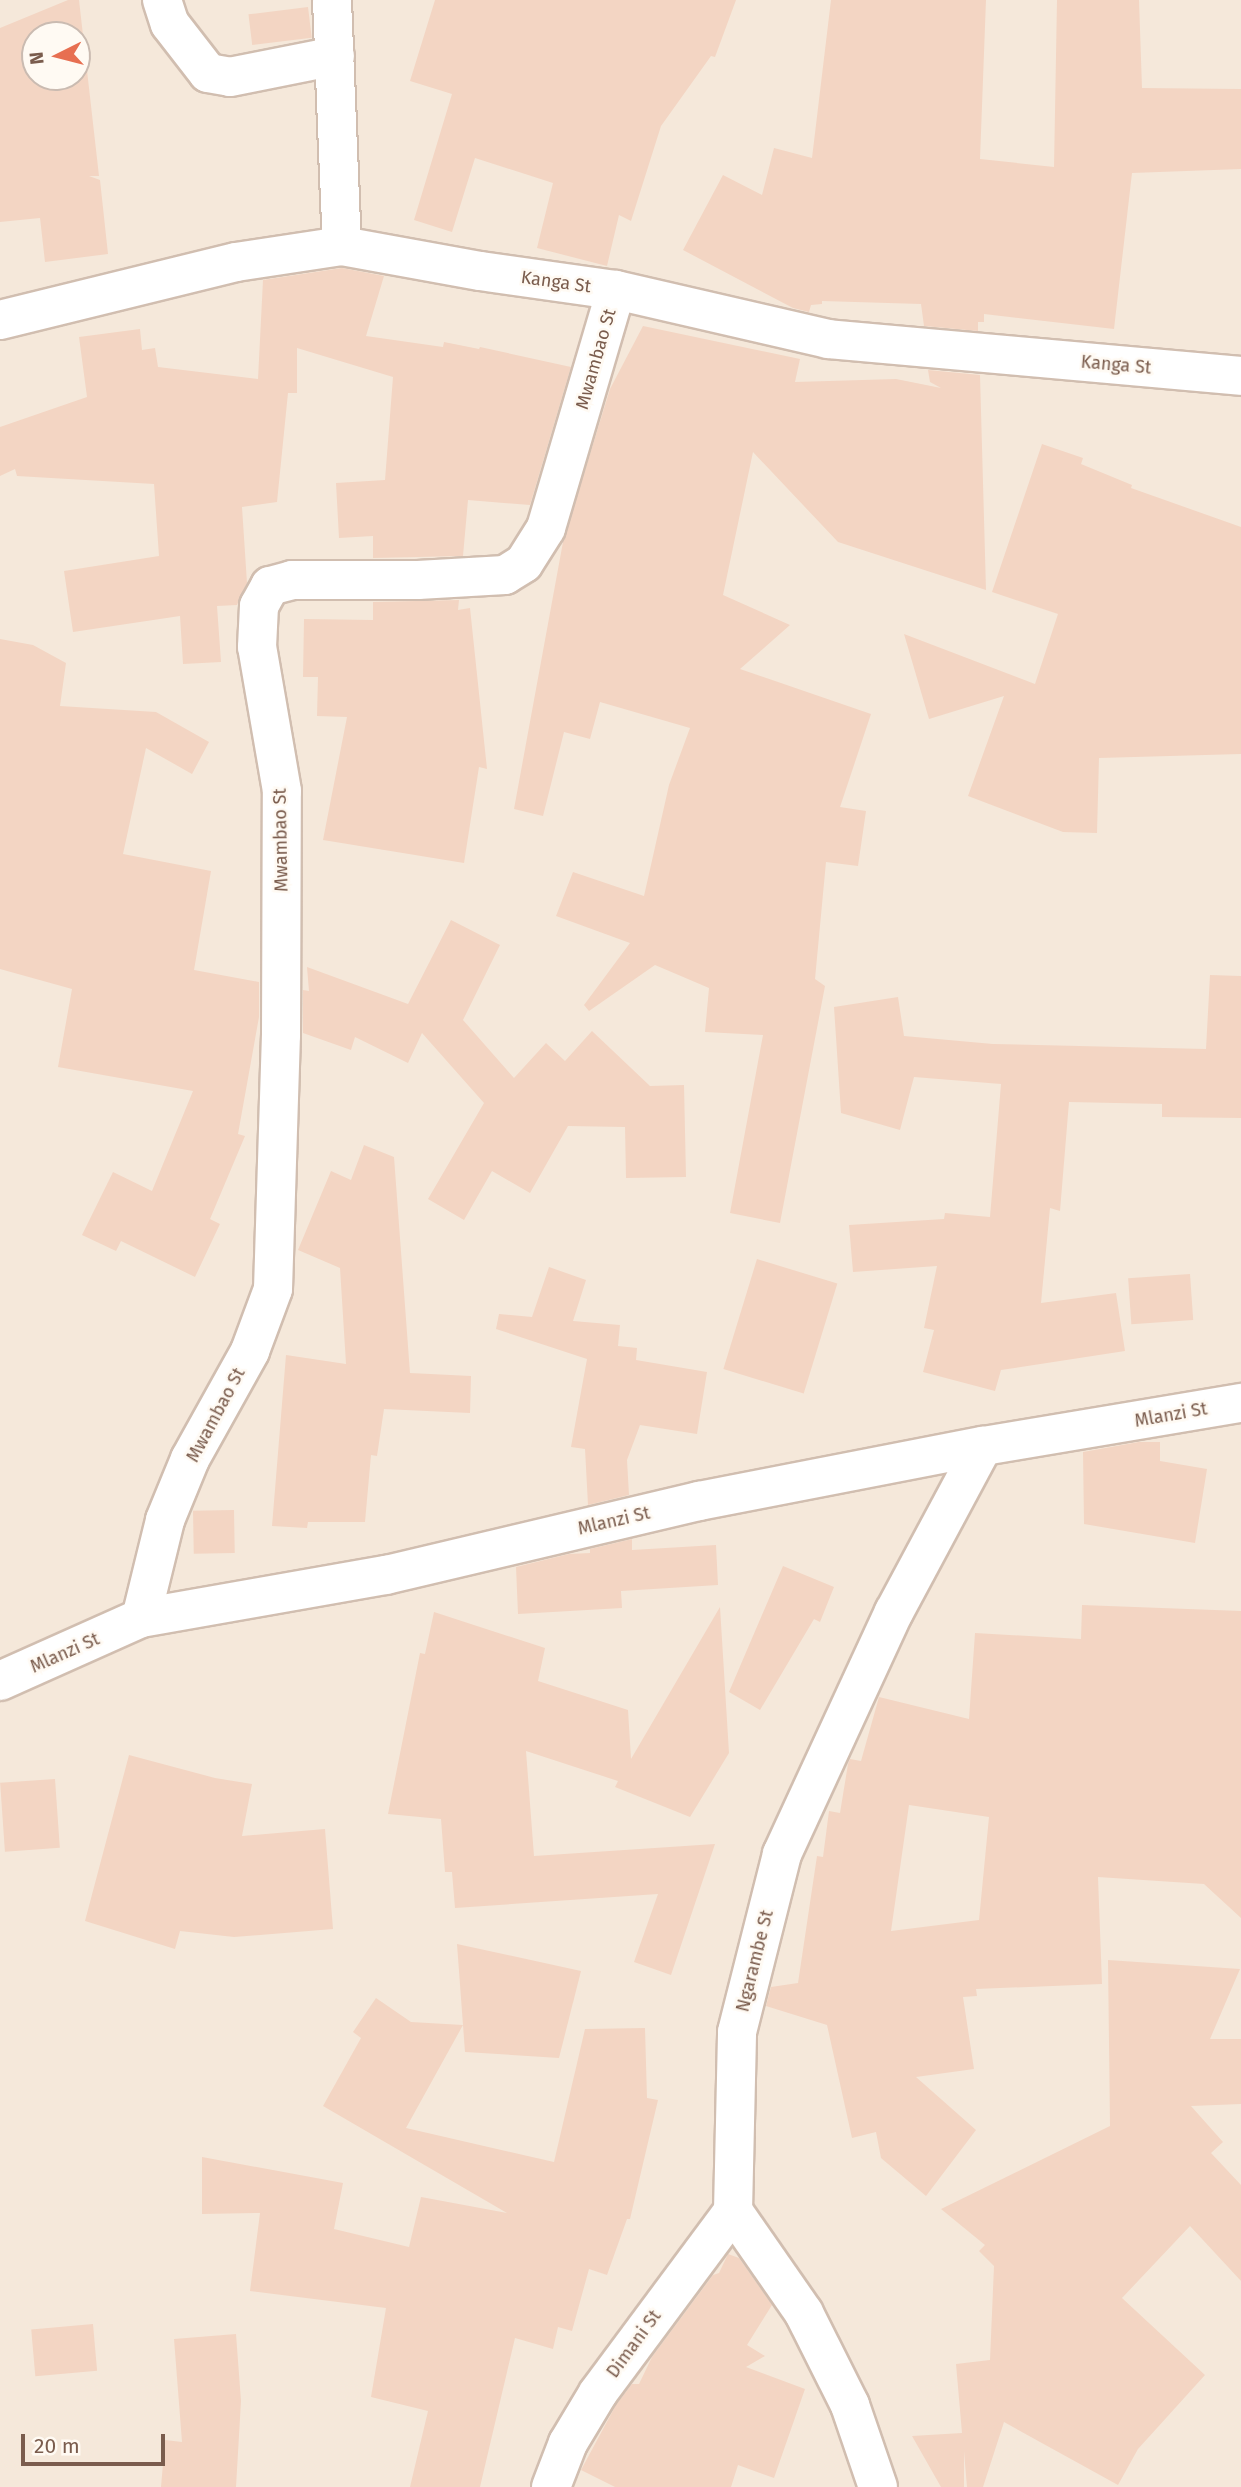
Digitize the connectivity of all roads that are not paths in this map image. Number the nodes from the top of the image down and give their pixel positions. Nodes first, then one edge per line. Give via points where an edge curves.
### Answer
1 (162, 0) edge
2 (332, 0) edge
3 (335, 56) junction
4 (342, 246) junction
5 (616, 290) junction
6 (0, 320) edge
7 (1241, 376) edge
8 (1241, 1403) edge
9 (983, 1446) junction
10 (141, 1618) junction
11 (0, 1681) edge
12 (733, 2211) junction
13 (551, 2487) edge
14 (878, 2487) edge

1 - 3 street via 170,24 208,73 230,77
2 - 3 street
3 - 4 street
4 - 5 street, Kanga St
4 - 6 street, Kanga St via 236,262
5 - 7 street, Kanga St via 828,339
5 - 10 street, Mwambao St via 546,528 524,563 505,575 292,580 270,586 259,606 257,647 282,791 273,1289 250,1351 190,1459 165,1520
8 - 9 street, Mlanzi St
9 - 10 street, Mlanzi St via 699,1502 386,1575
9 - 12 street, Ngarambe St via 894,1612 782,1854 737,2032
10 - 11 street, Mlanzi St
12 - 13 street, Dimani St via 598,2393 568,2443
12 - 14 street via 804,2313 850,2405

